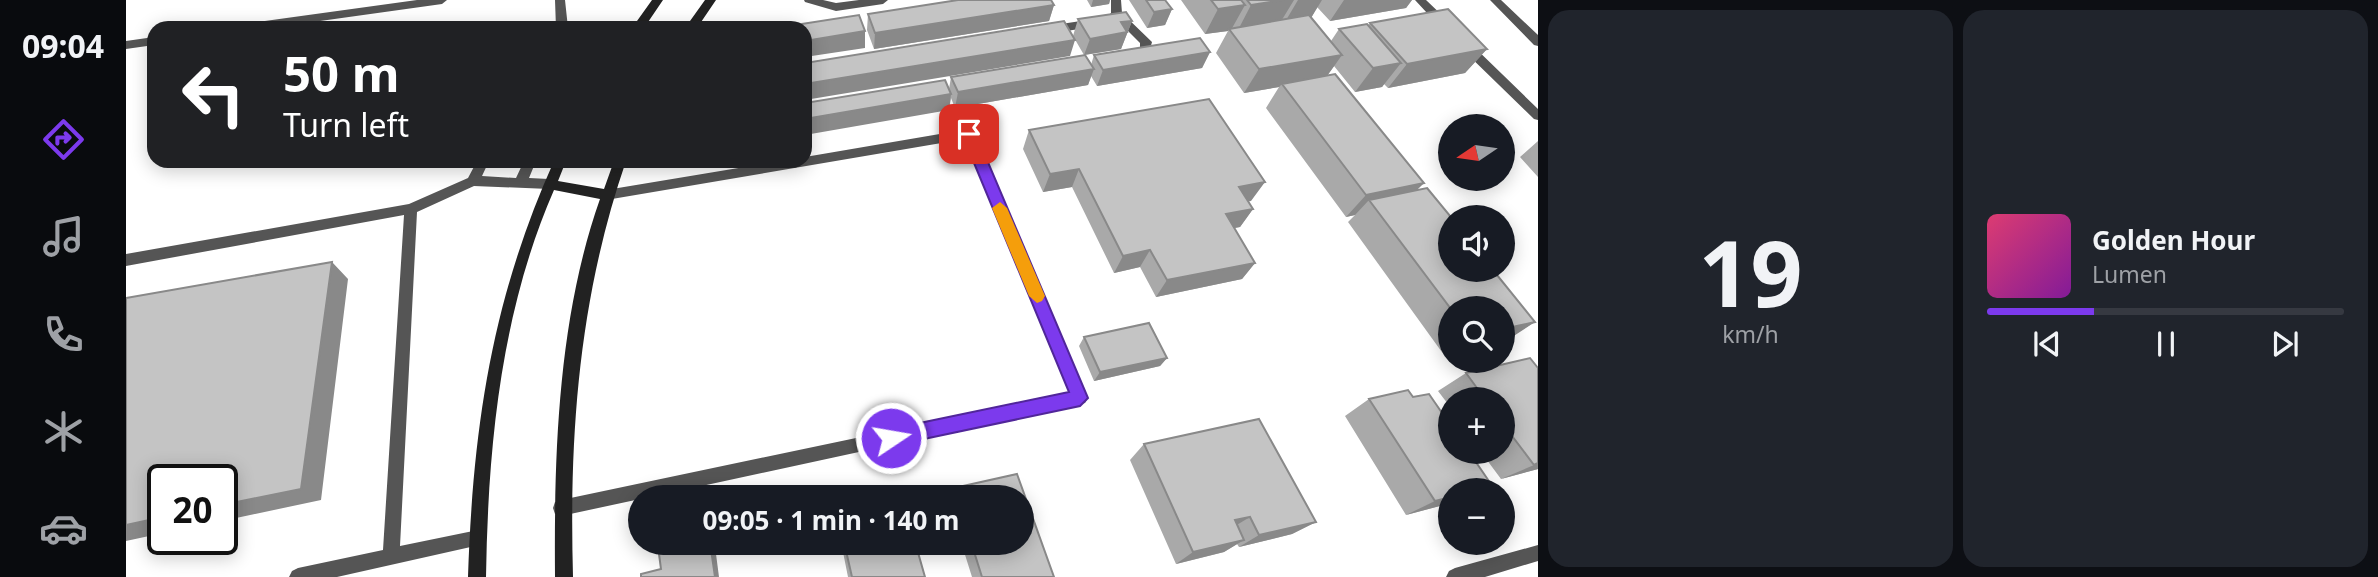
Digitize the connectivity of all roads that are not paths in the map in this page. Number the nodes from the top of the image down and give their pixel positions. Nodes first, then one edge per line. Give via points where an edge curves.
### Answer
1 (442, 0) edge
2 (560, 0) edge
3 (658, 0) edge
4 (711, 0) edge
5 (809, 0) edge
6 (883, 0) edge
7 (1116, 0) edge
8 (1420, 0) edge
9 (1495, 0) edge
10 (1116, 14) junction
11 (294, 21) edge
12 (562, 21) edge
13 (643, 21) edge
14 (696, 21) edge
15 (1041, 31) edge
16 (147, 42) edge
17 (1538, 42) edge
18 (126, 45) edge
19 (1112, 58) edge
20 (1538, 116) edge
21 (812, 160) edge
22 (480, 168) edge
23 (527, 168) edge
24 (557, 168) edge
25 (617, 168) edge
26 (767, 168) edge
27 (473, 181) junction
28 (520, 183) junction
29 (549, 184) junction
30 (606, 195) junction
31 (411, 209) junction
32 (126, 260) edge
33 (561, 508) junction
34 (478, 538) junction
35 (1538, 553) edge
36 (391, 556) junction
37 (298, 577) edge
38 (477, 577) edge
39 (564, 577) edge
40 (1455, 577) edge

1 - 11 lane
2 - 12 lane
3 - 13 main road
4 - 14 main road
5 - 6 lane via 836,7
7 - 10 lane
8 - 20 lane
9 - 17 lane
10 - 15 lane via 1110,20
10 - 19 lane via 1146,42 1145,50 1138,54
16 - 18 lane
21 - 33 lane via 969,134 1080,398
22 - 27 lane
23 - 28 lane
24 - 29 main road
25 - 30 main road
26 - 30 lane
27 - 28 lane
27 - 31 lane
28 - 29 lane
29 - 30 main road
29 - 34 main road via 519,275 495,373 481,452
30 - 33 main road via 572,360
31 - 32 lane
31 - 36 lane
33 - 39 main road
34 - 36 lane
34 - 38 main road
35 - 40 lane
36 - 37 lane

